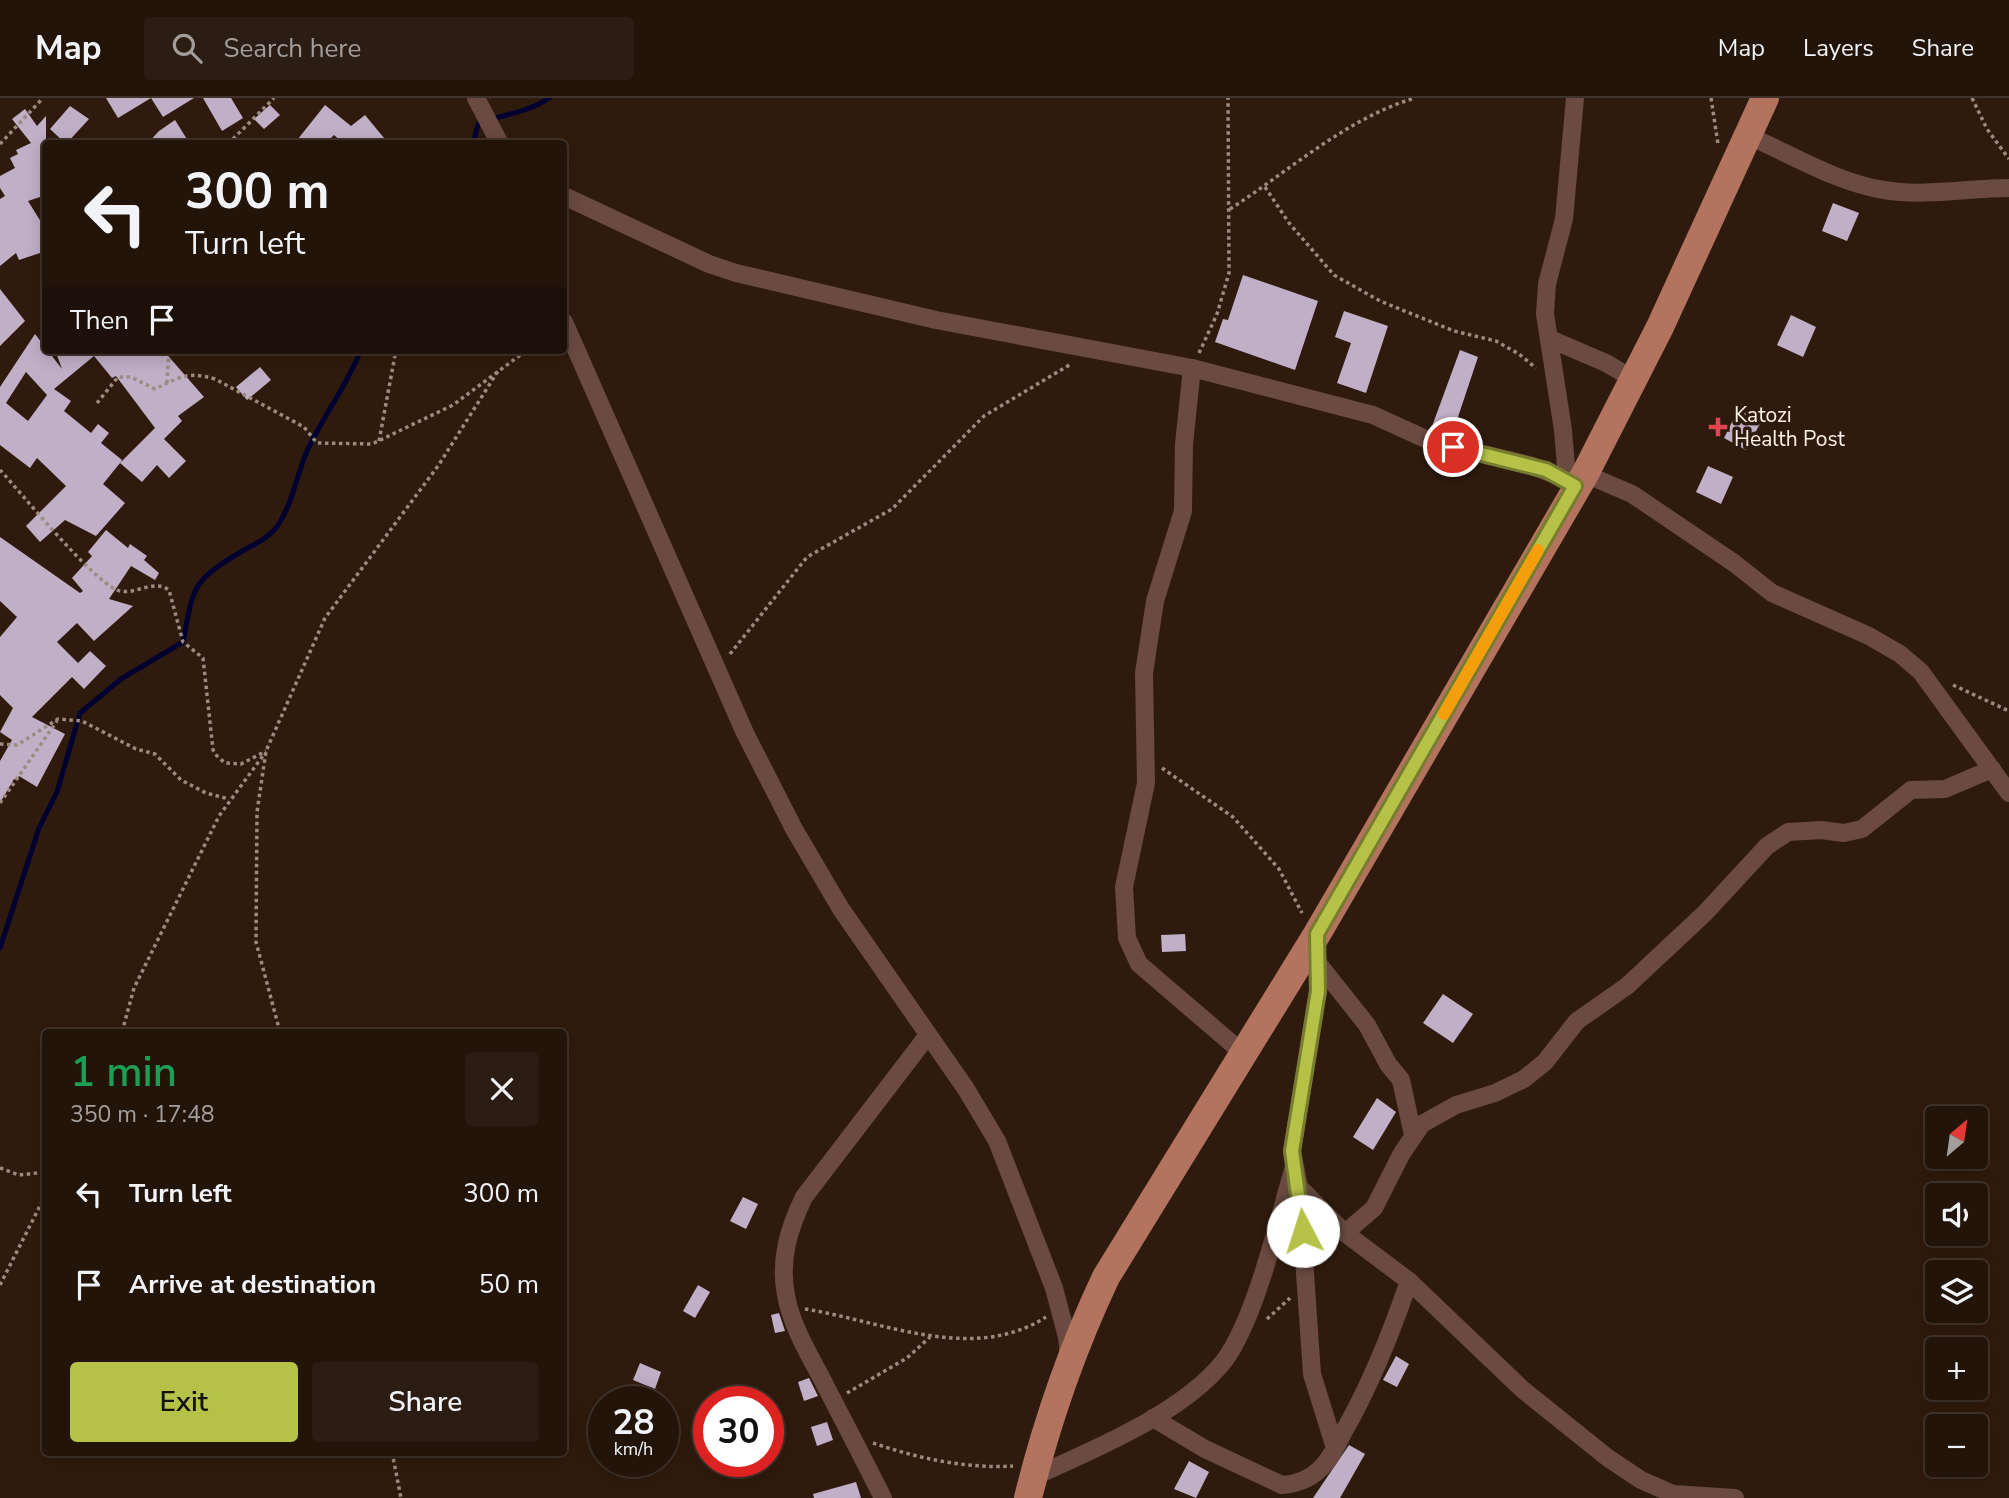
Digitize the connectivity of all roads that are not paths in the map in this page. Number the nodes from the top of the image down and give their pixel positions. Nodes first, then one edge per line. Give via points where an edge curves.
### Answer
1 (1575, 98) edge
2 (1765, 98) edge
3 (478, 102) edge
4 (496, 136) edge
5 (1749, 136) junction
6 (2009, 188) edge
7 (567, 197) edge
8 (567, 328) edge
9 (1550, 339) junction
10 (1192, 368) junction
11 (1635, 380) junction
12 (1576, 480) junction
13 (1992, 769) junction
14 (2009, 793) edge
15 (1317, 934) junction
16 (1317, 962) junction
17 (928, 1035) junction
18 (1244, 1054) junction
19 (1413, 1135) junction
20 (1296, 1179) junction
21 (1345, 1233) junction
22 (1409, 1280) junction
23 (1069, 1365) junction
24 (1153, 1418) junction
25 (1335, 1448) junction
26 (1032, 1480) edge
27 (1675, 1496) edge
28 (883, 1498) edge
29 (1735, 1498) edge

1 - 9 street via 1564,219 1547,284 1545,314
2 - 5 main road
3 - 4 street
5 - 6 street via 1859,184 1884,190
5 - 11 main road
7 - 10 street via 736,273 936,320
8 - 17 street via 717,669 794,829 841,909
9 - 11 street via 1606,362
9 - 12 street
10 - 12 street via 1373,415 1430,441
10 - 18 street via 1181,519 1156,601 1144,673 1146,783 1124,887 1124,917 1131,953 1139,964
11 - 12 main road
12 - 13 street via 1632,494 1772,593 1900,654 1922,672
12 - 15 main road
13 - 14 street
13 - 19 street via 1945,789 1911,790 1863,830 1800,830 1782,836 1759,852 1705,913 1627,986 1577,1021 1545,1062 1524,1079 1456,1105 1422,1124
15 - 16 street
15 - 18 main road
16 - 19 street via 1367,1025 1401,1080
16 - 20 street via 1311,1049 1296,1119
17 - 23 street via 997,1141 1060,1306
17 - 28 street via 799,1207 786,1248 789,1307
18 - 23 main road via 1106,1277
19 - 21 street via 1374,1208
20 - 21 street
20 - 24 street via 1239,1335 1214,1372
20 - 25 street via 1312,1374
21 - 22 street
22 - 25 street via 1377,1369
22 - 27 street via 1544,1406 1608,1458
23 - 26 main road via 1048,1417
24 - 25 street via 1205,1449 1282,1485 1308,1479
24 - 26 street
27 - 29 street

